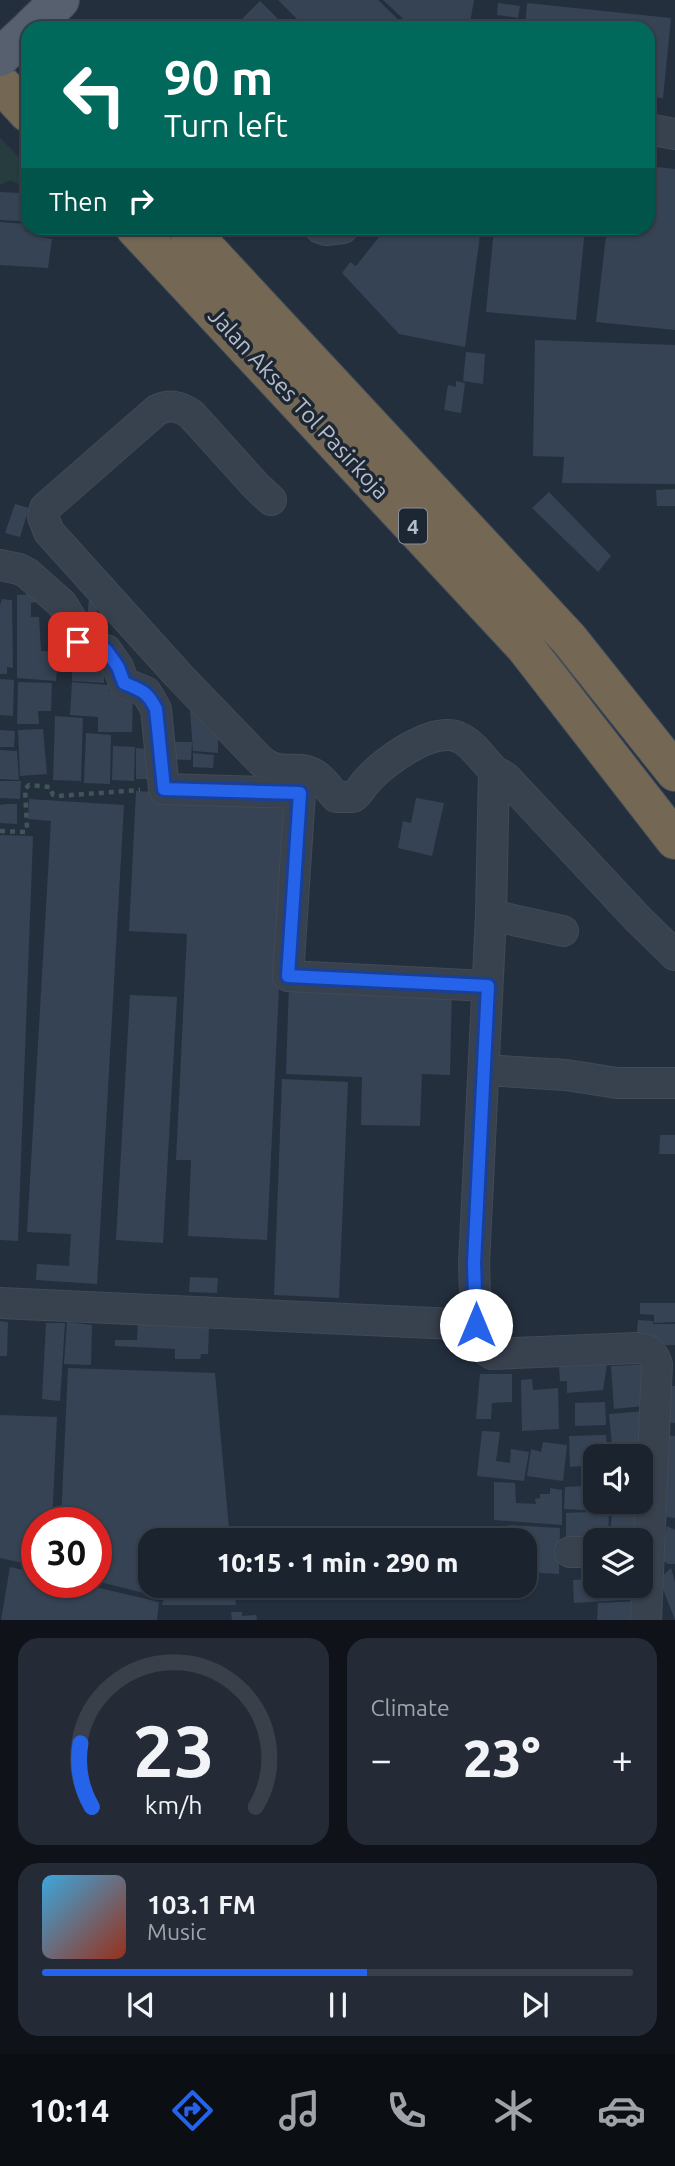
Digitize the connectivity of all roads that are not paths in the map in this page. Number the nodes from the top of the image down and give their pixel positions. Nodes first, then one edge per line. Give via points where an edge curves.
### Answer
1 (60, 0) edge
2 (38, 21) edge
3 (0, 26) edge
4 (21, 37) edge
5 (21, 48) edge
6 (0, 57) edge
7 (0, 83) edge
8 (21, 106) edge
9 (655, 130) edge
10 (675, 134) edge
11 (142, 235) edge
12 (194, 235) edge
13 (271, 500) dead end
14 (0, 565) edge
15 (494, 771) junction
16 (675, 772) edge
17 (675, 840) edge
18 (491, 915) junction
19 (563, 931) dead end
20 (675, 955) edge
21 (488, 986) junction
22 (484, 1070) junction
23 (675, 1083) edge
24 (0, 1303) edge
25 (476, 1325) junction
26 (646, 1528) edge
27 (645, 1598) edge
28 (646, 1620) edge

1 - 2 main road
3 - 5 highway
4 - 6 main road, bridge
7 - 8 highway
9 - 10 street
11 - 17 highway, Jalan Akses Tol Pasirkoja / 4 via 526,647
12 - 16 highway, Jalan Akses Tol Pasirkoja / 4 via 569,639
13 - 15 street via 191,414 169,406 157,410 45,508 43,517 49,532 179,676 273,770 309,772 336,797 350,798 384,765 423,740 450,735 460,737
14 - 21 street via 19,569 62,604 80,645 106,650 124,683 146,692 156,709 164,789 300,793 288,976
15 - 18 street
15 - 20 street via 505,777
18 - 19 street
18 - 21 street
21 - 22 street
22 - 23 street via 617,1083
22 - 25 street via 474,1263
24 - 25 street
25 - 26 street via 482,1348 492,1354 637,1348 653,1354 657,1364
27 - 28 street

